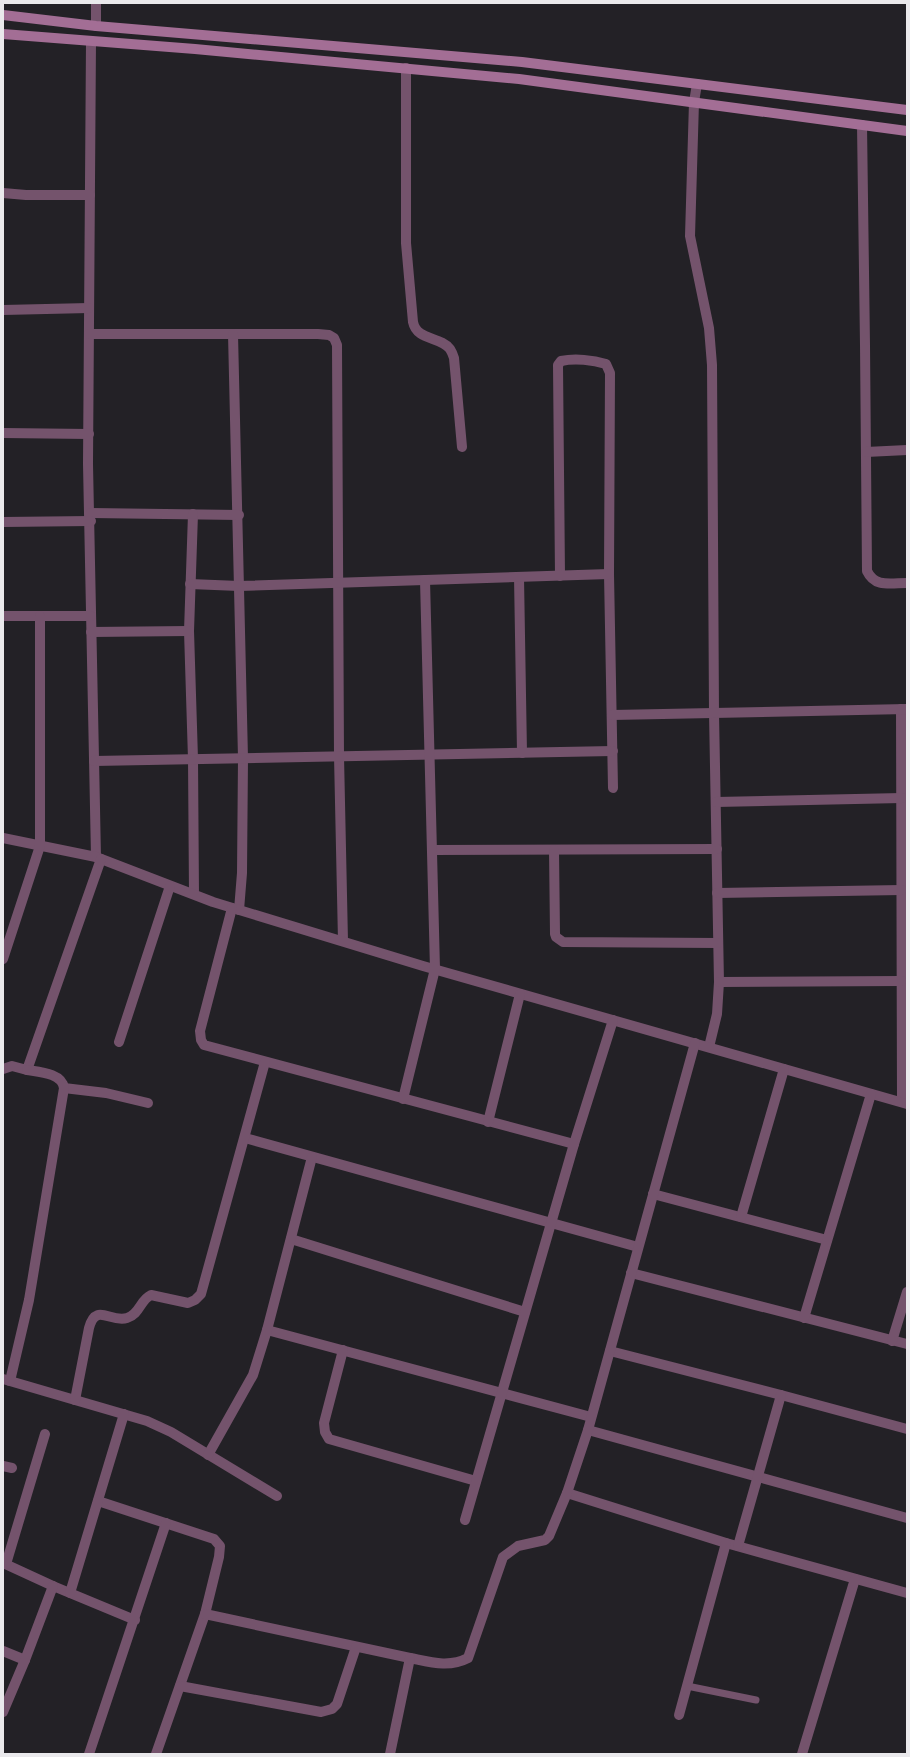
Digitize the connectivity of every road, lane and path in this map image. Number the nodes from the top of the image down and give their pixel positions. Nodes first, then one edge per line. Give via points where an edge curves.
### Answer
1 (96, 3) edge
2 (3, 15) edge
3 (96, 26) junction
4 (3, 34) edge
5 (91, 41) junction
6 (406, 68) junction
7 (697, 84) junction
8 (694, 102) junction
9 (907, 110) edge
10 (862, 125) junction
11 (907, 131) edge
12 (3, 193) edge
13 (90, 195) junction
14 (89, 308) junction
15 (3, 310) edge
16 (89, 334) junction
17 (233, 334) junction
18 (3, 433) edge
19 (89, 434) junction
20 (462, 447) dead end
21 (907, 450) edge
22 (866, 452) junction
23 (193, 514) junction
24 (239, 515) junction
25 (91, 517) junction
26 (3, 522) edge
27 (609, 574) junction
28 (560, 576) junction
29 (519, 577) junction
30 (425, 580) junction
31 (338, 582) junction
32 (907, 583) edge
33 (190, 584) junction
34 (239, 586) junction
35 (3, 616) edge
36 (40, 616) junction
37 (91, 616) junction
38 (189, 631) junction
39 (91, 632) junction
40 (904, 709) edge
41 (714, 713) junction
42 (612, 716) junction
43 (613, 751) junction
44 (522, 753) junction
45 (430, 754) junction
46 (339, 756) junction
47 (243, 758) junction
48 (193, 759) junction
49 (94, 760) junction
50 (613, 788) dead end
51 (902, 798) junction
52 (716, 802) junction
53 (3, 838) edge
54 (40, 846) junction
55 (717, 849) junction
56 (432, 850) junction
57 (554, 850) junction
58 (98, 858) junction
59 (170, 886) junction
60 (902, 890) junction
61 (717, 893) junction
62 (194, 894) junction
63 (236, 909) junction
64 (343, 941) junction
65 (718, 943) junction
66 (3, 959) edge
67 (435, 970) junction
68 (902, 981) junction
69 (719, 982) junction
70 (520, 994) junction
71 (613, 1020) junction
72 (119, 1042) dead end
73 (694, 1043) junction
74 (709, 1047) junction
75 (265, 1062) junction
76 (3, 1069) edge
77 (784, 1069) junction
78 (27, 1070) junction
79 (64, 1088) junction
80 (871, 1094) junction
81 (403, 1099) junction
82 (148, 1103) dead end
83 (904, 1103) edge
84 (488, 1122) junction
85 (245, 1138) junction
86 (574, 1144) junction
87 (312, 1157) junction
88 (653, 1194) junction
89 (741, 1217) junction
90 (551, 1223) junction
91 (290, 1238) junction
92 (827, 1240) junction
93 (638, 1247) junction
94 (631, 1273) junction
95 (907, 1292) edge
96 (525, 1312) junction
97 (804, 1318) junction
98 (267, 1330) junction
99 (892, 1341) junction
100 (907, 1344) edge
101 (343, 1350) junction
102 (610, 1351) junction
103 (7, 1380) edge
104 (502, 1393) junction
105 (781, 1395) junction
106 (75, 1400) junction
107 (124, 1414) junction
108 (592, 1417) junction
109 (907, 1429) edge
110 (588, 1430) junction
111 (45, 1434) dead end
112 (208, 1455) junction
113 (759, 1477) junction
114 (476, 1481) junction
115 (567, 1493) junction
116 (277, 1496) dead end
117 (98, 1501) junction
118 (907, 1518) edge
119 (465, 1520) dead end
120 (166, 1523) junction
121 (726, 1543) junction
122 (738, 1546) junction
123 (4, 1564) edge
124 (855, 1579) junction
125 (53, 1586) junction
126 (70, 1593) junction
127 (907, 1593) edge
128 (205, 1614) junction
129 (135, 1620) junction
130 (356, 1647) junction
131 (3, 1651) edge
132 (410, 1658) junction
133 (25, 1660) junction
134 (180, 1686) junction
135 (687, 1686) junction
136 (756, 1700) dead end
137 (3, 1712) edge
138 (679, 1715) dead end
139 (92, 1753) edge
140 (156, 1754) edge
141 (390, 1754) edge
142 (802, 1754) edge

1 - 3 street
2 - 3 main road
3 - 7 main road via 522,62
4 - 5 main road
5 - 6 main road
5 - 13 street
6 - 8 main road via 519,79
6 - 20 street via 406,243 413,322 419,333 445,344 454,358
7 - 8 street
7 - 9 main road
8 - 10 main road
8 - 41 street via 690,236 709,328 712,364
10 - 11 main road
10 - 22 street
12 - 13 street
13 - 14 street
14 - 15 street
14 - 16 street
16 - 17 street
16 - 19 street
17 - 24 street
17 - 31 street via 329,335 334,338 337,345
18 - 19 street
19 - 25 street
21 - 22 street
22 - 32 street via 866,571 877,583
23 - 24 street
23 - 25 street
23 - 33 street
24 - 34 street
25 - 26 street
25 - 37 street
27 - 28 street
27 - 28 street via 610,373 606,364 568,359 558,365
27 - 42 street
28 - 29 street
29 - 30 street
29 - 44 street
30 - 31 street
30 - 45 street
31 - 34 street
31 - 46 street
33 - 34 street
33 - 38 street
34 - 47 street
35 - 36 street
36 - 37 street
36 - 54 street
37 - 39 street
38 - 39 street
38 - 48 street
39 - 49 street
40 - 41 street
40 - 51 street
41 - 42 street
41 - 52 street
42 - 43 street
43 - 44 street
43 - 50 street
44 - 45 street
45 - 46 street
45 - 56 street
46 - 47 street
46 - 64 street
47 - 48 street
47 - 63 street via 242,873
48 - 49 street
48 - 62 street
49 - 58 street
51 - 52 street
51 - 60 street
52 - 55 street
53 - 54 street
54 - 58 street
54 - 66 street
55 - 57 street
55 - 61 street
56 - 57 street
56 - 67 street
57 - 65 street via 555,934 559,940
58 - 59 street
58 - 78 street
59 - 62 street
59 - 72 street
60 - 61 street
60 - 68 street
61 - 65 street
62 - 63 street
63 - 64 street
63 - 75 street via 200,1037 204,1045
64 - 67 street
65 - 69 street
67 - 70 street
67 - 81 street
68 - 69 street
68 - 83 street
69 - 74 street via 717,1014
70 - 71 street
70 - 84 street
71 - 73 street
71 - 86 street
73 - 74 street
73 - 88 street
74 - 77 street
75 - 81 street
75 - 85 street
76 - 78 street via 12,1066
77 - 80 street
77 - 89 street
78 - 79 street via 51,1074 63,1083
79 - 82 street via 106,1093
79 - 103 street via 29,1300
80 - 83 street
80 - 92 street
81 - 84 street
84 - 86 street
85 - 87 street
85 - 106 street via 201,1294 195,1300 186,1303 151,1295 146,1297 132,1316 121,1319 97,1315 93,1318
86 - 90 street
87 - 90 street
87 - 91 street
88 - 89 street
88 - 93 street
89 - 92 street
90 - 93 street
90 - 96 street
91 - 96 street
91 - 98 street
92 - 97 street
93 - 94 street
94 - 97 street
94 - 102 street
95 - 99 street
96 - 104 street
97 - 99 street
98 - 101 street
98 - 112 street via 253,1375
99 - 100 street
101 - 104 street
101 - 114 street via 324,1423 324,1432 329,1439
102 - 105 street
102 - 108 street
103 - 106 street
104 - 108 street
104 - 114 street
105 - 109 street
105 - 113 street
106 - 107 street
107 - 112 street via 171,1432
107 - 117 street
108 - 110 street
110 - 113 street
110 - 115 street
111 - 123 street
112 - 116 street
113 - 118 street
113 - 122 street
114 - 119 street
115 - 121 street
115 - 132 street via 549,1536 545,1540 518,1546 503,1557 468,1658 458,1664
117 - 120 street
117 - 126 street
120 - 128 street via 214,1539 220,1546
120 - 129 street
121 - 122 street
121 - 135 street
122 - 124 street
123 - 125 street
124 - 127 street
124 - 142 street
125 - 126 street
125 - 133 street
126 - 129 street
128 - 130 street
128 - 134 street
129 - 139 street
130 - 132 street
130 - 134 street via 338,1704 321,1712
131 - 133 street
132 - 141 street
133 - 137 street
134 - 140 street
135 - 136 lane
135 - 138 street

